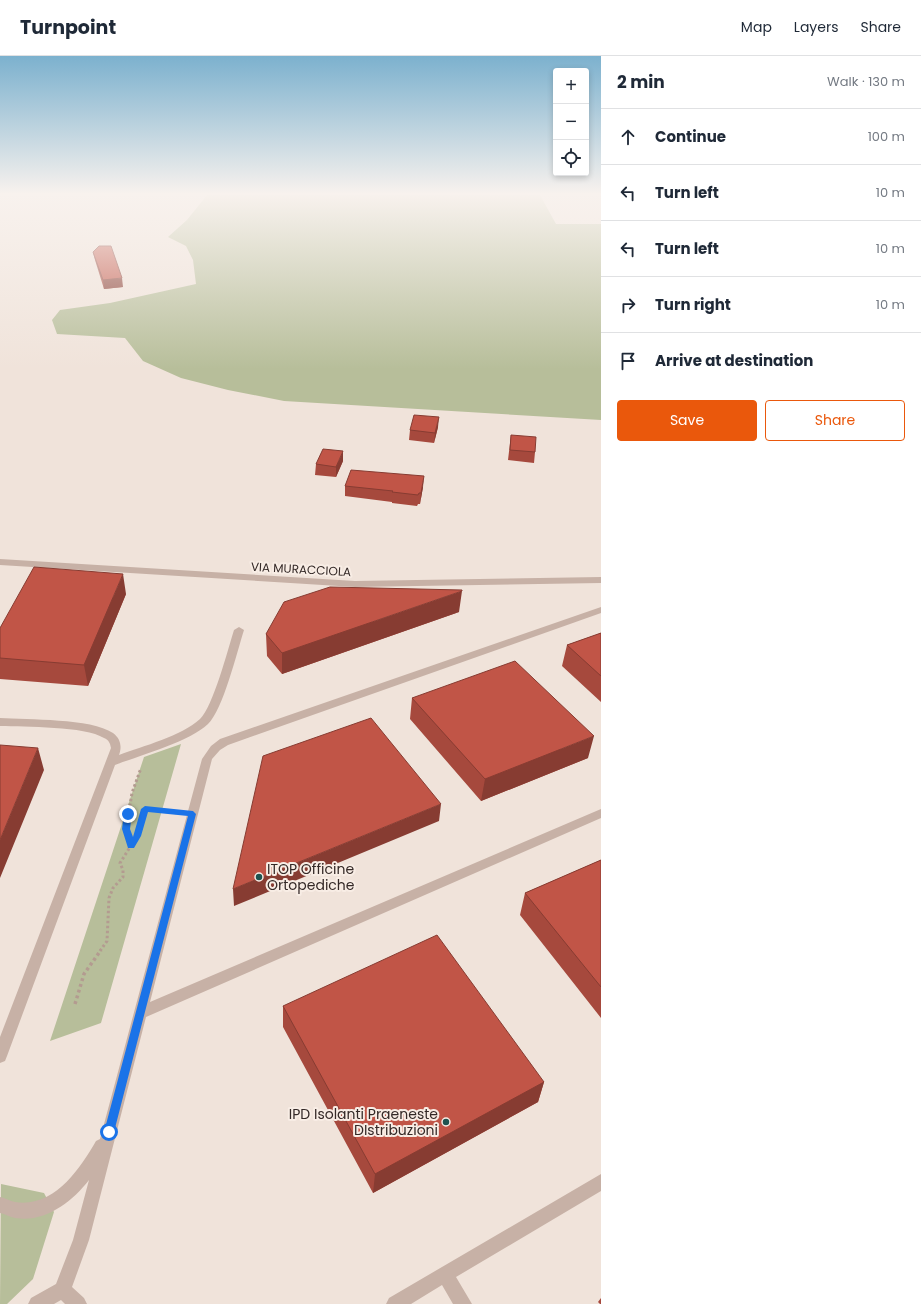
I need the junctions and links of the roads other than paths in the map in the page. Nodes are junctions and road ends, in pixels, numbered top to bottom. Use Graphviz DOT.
graph roads {
  1 [pos="0,562"];
  2 [pos="601,580"];
  3 [pos="601,610"];
  4 [pos="239,630"];
  5 [pos="0,722"];
  6 [pos="111,762"];
  7 [pos="601,813"];
  8 [pos="140,1013"];
  9 [pos="0,1056"];
  10 [pos="109,1132"];
  11 [pos="601,1182"];
  12 [pos="0,1205"];
  13 [pos="445,1274"];
  14 [pos="62,1290"];
  15 [pos="37,1304"];
  16 [pos="78,1304"];
  17 [pos="394,1304"];
  18 [pos="463,1304"];
  1 -- 2 [label="street, VIA MURACCIOLA"];
  3 -- 8 [label="street"];
  4 -- 6 [label="street"];
  5 -- 6 [label="street"];
  6 -- 9 [label="street"];
  7 -- 8 [label="street"];
  8 -- 10 [label="street"];
  10 -- 12 [label="street"];
  10 -- 14 [label="street"];
  11 -- 13 [label="street"];
  13 -- 17 [label="street"];
  13 -- 18 [label="street"];
  14 -- 15 [label="street"];
  14 -- 16 [label="street"];
}
